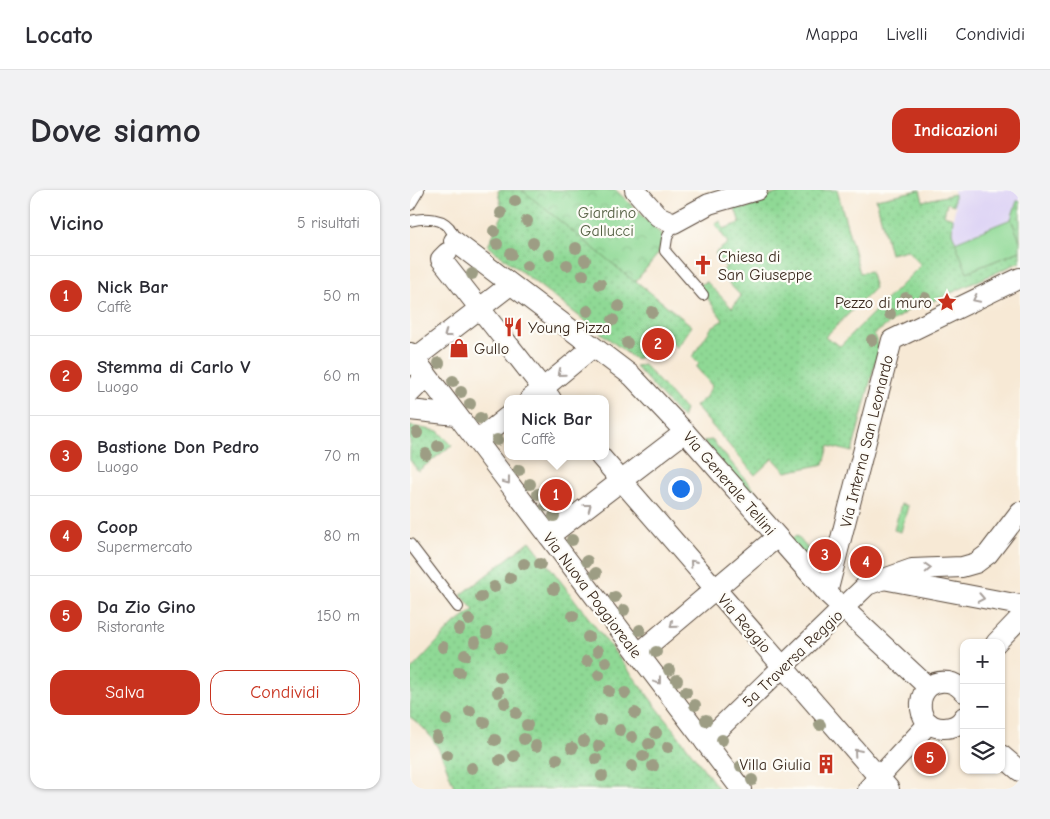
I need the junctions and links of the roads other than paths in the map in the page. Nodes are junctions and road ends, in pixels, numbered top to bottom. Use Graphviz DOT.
graph roads {
  1 [pos="419,190"];
  2 [pos="635,190"];
  3 [pos="757,190"];
  4 [pos="410,205"];
  5 [pos="410,221"];
  6 [pos="674,223"];
  7 [pos="450,247"];
  8 [pos="1020,278"];
  9 [pos="515,289"];
  10 [pos="703,295"];
  11 [pos="479,310"];
  12 [pos="593,347"];
  13 [pos="414,362"];
  14 [pos="410,393"];
  15 [pos="541,395"];
  16 [pos="410,410"];
  17 [pos="456,415"];
  18 [pos="504,419"];
  19 [pos="685,432"];
  20 [pos="477,441"];
  21 [pos="604,460"];
  22 [pos="622,481"];
  23 [pos="1020,512"];
  24 [pos="549,536"];
  25 [pos="778,537"];
  26 [pos="410,544"];
  27 [pos="419,556"];
  28 [pos="410,563"];
  29 [pos="881,579"];
  30 [pos="716,589"];
  31 [pos="827,593"];
  32 [pos="1020,605"];
  33 [pos="458,607"];
  34 [pos="844,608"];
  35 [pos="1020,618"];
  36 [pos="1000,639"];
  37 [pos="638,654"];
  38 [pos="783,667"];
  39 [pos="960,685"];
  40 [pos="928,687"];
  41 [pos="960,722"];
  42 [pos="929,723"];
  43 [pos="705,742"];
  44 [pos="1005,758"];
  45 [pos="1020,771"];
  46 [pos="878,785"];
  47 [pos="741,789"];
  1 -- 4 [label="lane"];
  2 -- 6 [label="street"];
  3 -- 6 [label="street"];
  5 -- 7 [label="lane"];
  6 -- 10 [label="lane"];
  7 -- 9 [label="street, Via Generale Tellini"];
  7 -- 11 [label="street"];
  8 -- 31 [label="street, Via Interna San Leonardo, one-way"];
  9 -- 11 [label="street"];
  9 -- 12 [label="street, Via Generale Tellini"];
  11 -- 13 [label="street, one-way"];
  11 -- 15 [label="street"];
  12 -- 15 [label="street, one-way"];
  12 -- 19 [label="street, Via Generale Tellini"];
  13 -- 14 [label="street"];
  13 -- 17 [label="street, Via Nuova Poggioreale"];
  16 -- 17 [label="street"];
  17 -- 20 [label="street, Via Nuova Poggioreale"];
  18 -- 20 [label="street"];
  19 -- 22 [label="street"];
  19 -- 25 [label="street, Via Generale Tellini"];
  20 -- 24 [label="street, Via Nuova Poggioreale, one-way"];
  21 -- 22 [label="street, Via Reggio"];
  24 -- 22 [label="street, one-way"];
  30 -- 22 [label="street, Via Reggio, one-way"];
  29 -- 23 [label="street, 5a Traversa Reggio, one-way"];
  24 -- 37 [label="street, Via Nuova Poggioreale"];
  25 -- 30 [label="street"];
  25 -- 31 [label="street, Via Generale Tellini"];
  26 -- 27 [label="lane"];
  27 -- 28 [label="lane"];
  27 -- 33 [label="lane"];
  29 -- 32 [label="street, one-way"];
  29 -- 34 [label="street, 5a Traversa Reggio"];
  30 -- 37 [label="street, one-way"];
  30 -- 38 [label="street, Via Reggio"];
  31 -- 34 [label="street, Via Generale Tellini"];
  34 -- 38 [label="street, 5a Traversa Reggio"];
  34 -- 40 [label="street, Via Generale Tellini"];
  35 -- 36 [label="street"];
  37 -- 43 [label="street, Via Nuova Poggioreale, one-way"];
  38 -- 43 [label="street, 5a Traversa Reggio"];
  46 -- 38 [label="street, Via Reggio, one-way"];
  39 -- 40 [label="street"];
  40 -- 42 [label="street"];
  41 -- 42 [label="street"];
  42 -- 46 [label="street"];
  43 -- 47 [label="street, Via Nuova Poggioreale"];
  44 -- 45 [label="street"];
}
